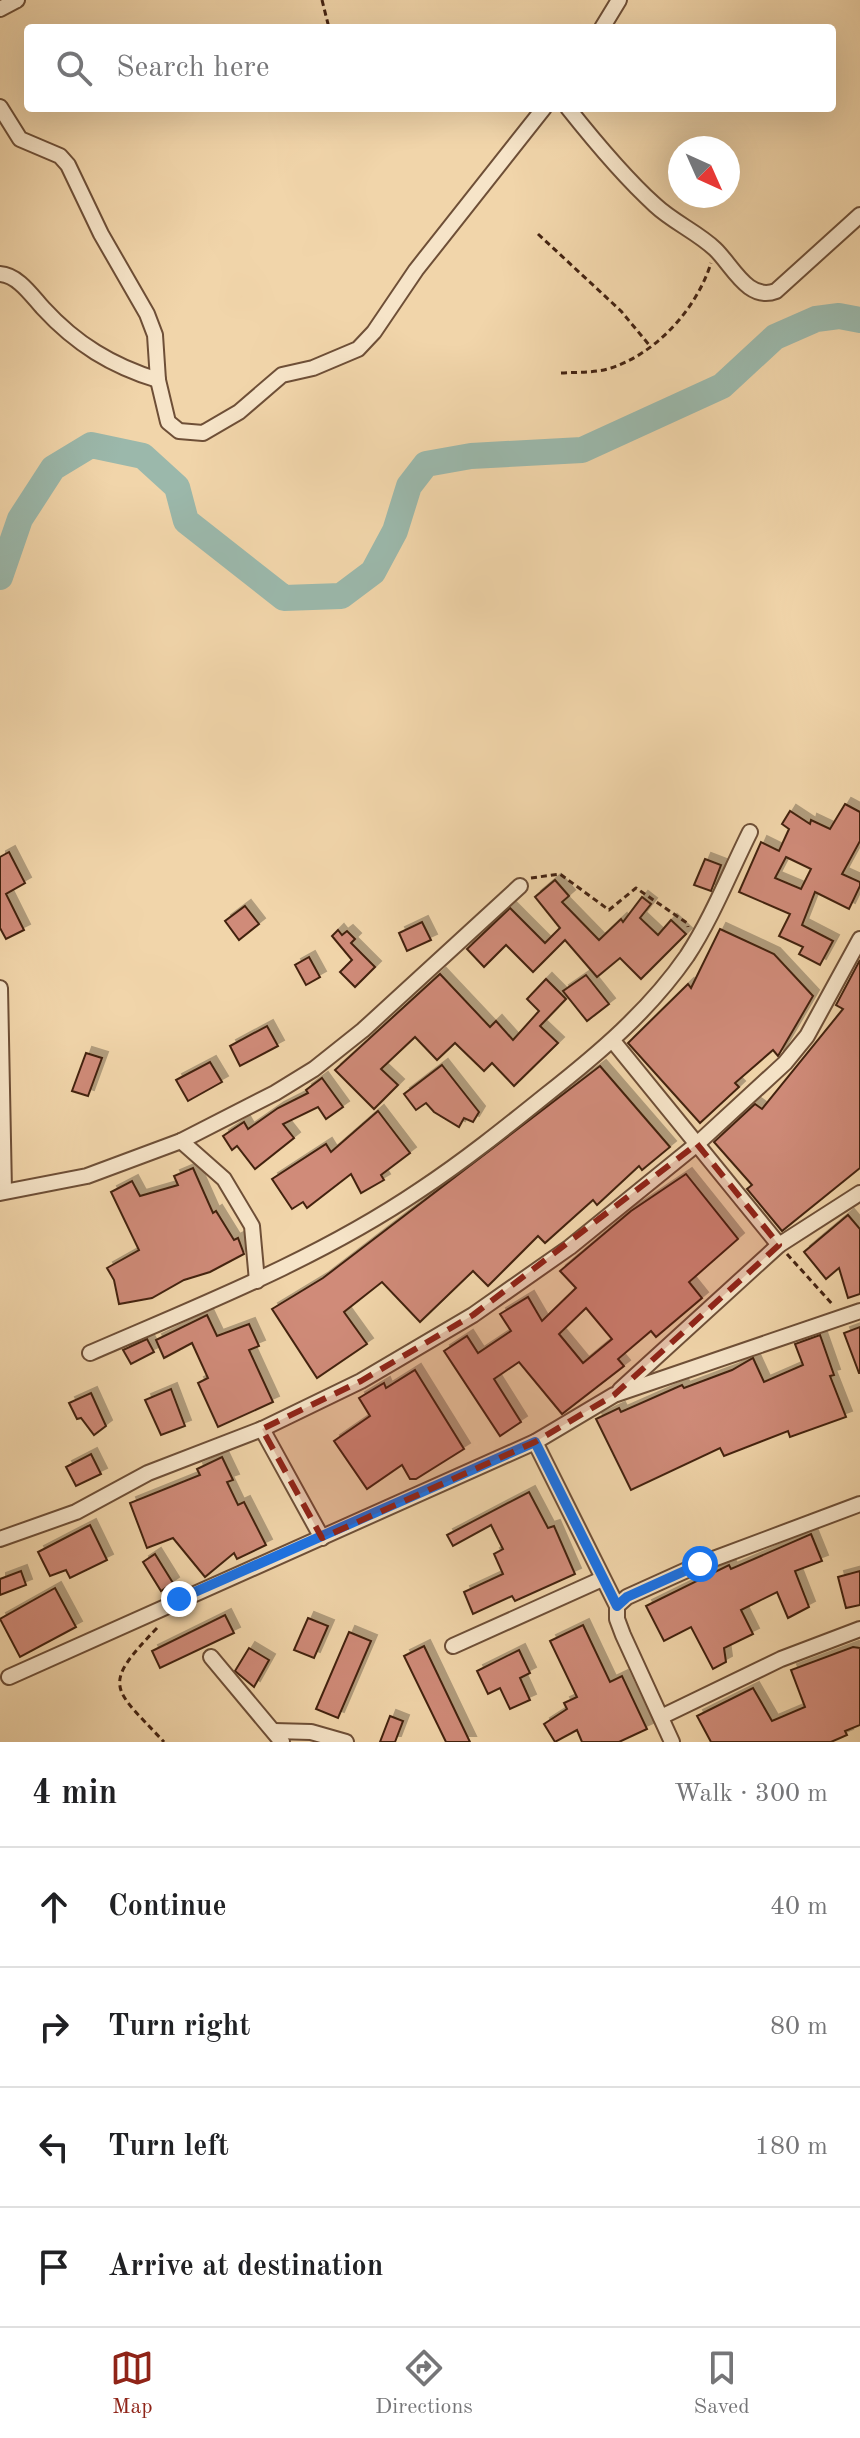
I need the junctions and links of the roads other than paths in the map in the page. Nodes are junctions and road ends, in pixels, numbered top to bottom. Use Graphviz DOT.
graph roads {
  1 [pos="17,0"];
  2 [pos="619,0"];
  3 [pos="0,9"];
  4 [pos="604,24"];
  5 [pos="541,112"];
  6 [pos="571,112"];
  7 [pos="2,114"];
  8 [pos="860,215"];
  9 [pos="0,274"];
  10 [pos="158,380"];
  11 [pos="750,832"];
  12 [pos="520,886"];
  13 [pos="860,939"];
  14 [pos="0,988"];
  15 [pos="613,1041"];
  16 [pos="181,1141"];
  17 [pos="697,1144"];
  18 [pos="2,1192"];
  19 [pos="860,1193"];
  20 [pos="779,1245"];
  21 [pos="257,1281"];
  22 [pos="860,1311"];
  23 [pos="90,1353"];
  24 [pos="614,1395"];
  25 [pos="262,1429"];
  26 [pos="535,1442"];
  27 [pos="860,1504"];
  28 [pos="322,1538"];
  29 [pos="0,1539"];
  30 [pos="602,1579"];
  31 [pos="617,1606"];
  32 [pos="860,1629"];
  33 [pos="453,1646"];
  34 [pos="211,1657"];
  35 [pos="9,1677"];
  36 [pos="661,1717"];
  37 [pos="278,1736"];
  38 [pos="346,1742"];
  39 [pos="672,1742"];
  1 -- 3 [label="street"];
  2 -- 4 [label="street"];
  5 -- 10 [label="street"];
  6 -- 8 [label="street"];
  7 -- 10 [label="street"];
  9 -- 10 [label="street"];
  11 -- 15 [label="street"];
  12 -- 16 [label="street"];
  13 -- 17 [label="street"];
  14 -- 18 [label="street"];
  15 -- 17 [label="street"];
  15 -- 21 [label="street"];
  16 -- 18 [label="street"];
  16 -- 21 [label="street"];
  17 -- 20 [label="street"];
  17 -- 25 [label="street"];
  19 -- 20 [label="street"];
  20 -- 24 [label="street"];
  21 -- 23 [label="street"];
  22 -- 24 [label="street"];
  24 -- 26 [label="street"];
  25 -- 28 [label="street"];
  25 -- 29 [label="street"];
  26 -- 28 [label="street"];
  26 -- 30 [label="street"];
  27 -- 31 [label="street"];
  28 -- 35 [label="street"];
  30 -- 31 [label="street"];
  30 -- 33 [label="street"];
  31 -- 36 [label="street"];
  32 -- 36 [label="street"];
  34 -- 37 [label="street"];
  36 -- 39 [label="street"];
  37 -- 38 [label="street"];
}
